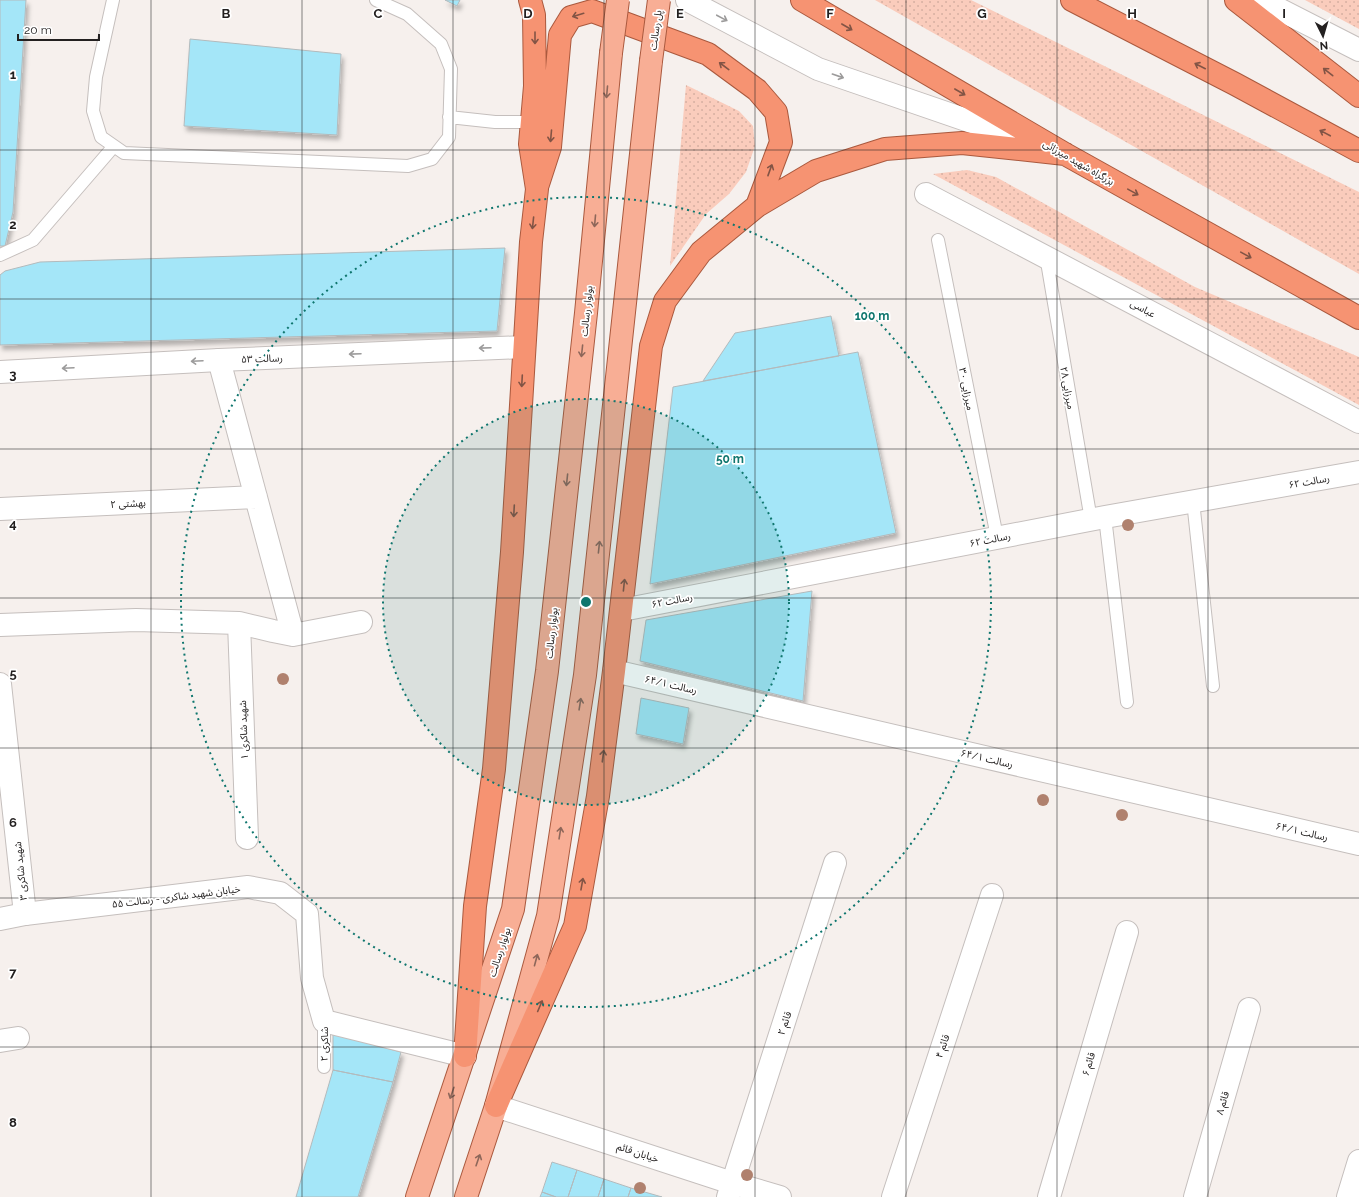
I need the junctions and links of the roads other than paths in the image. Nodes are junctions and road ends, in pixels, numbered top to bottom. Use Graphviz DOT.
graph roads {
  1 [pos="113,0"];
  2 [pos="376,0"];
  3 [pos="530,0"];
  4 [pos="618,0"];
  5 [pos="659,0"];
  6 [pos="687,0"];
  7 [pos="802,0"];
  8 [pos="1072,0"];
  9 [pos="1236,0"];
  10 [pos="1261,0"];
  11 [pos="1359,50"];
  12 [pos="1359,96"];
  13 [pos="449,117"];
  14 [pos="532,122"];
  15 [pos="114,146"];
  16 [pos="1359,151"];
  17 [pos="1065,154"];
  18 [pos="537,189"];
  19 [pos="926,194"];
  20 [pos="756,206"];
  21 [pos="938,240"];
  22 [pos="0,255"];
  23 [pos="1046,256"];
  24 [pos="1359,318"];
  25 [pos="524,347"];
  26 [pos="219,360"];
  27 [pos="0,372"];
  28 [pos="1359,422"];
  29 [pos="1359,472"];
  30 [pos="256,497"];
  31 [pos="1193,501"];
  32 [pos="0,509"];
  33 [pos="1098,518"];
  34 [pos="997,537"];
  35 [pos="622,610"];
  36 [pos="361,622"];
  37 [pos="239,623"];
  38 [pos="0,625"];
  39 [pos="293,635"];
  40 [pos="614,671"];
  41 [pos="0,684"];
  42 [pos="1213,686"];
  43 [pos="1127,702"];
  44 [pos="246,838"];
  45 [pos="1359,844"];
  46 [pos="835,863"];
  47 [pos="992,895"];
  48 [pos="25,914"];
  49 [pos="0,919"];
  50 [pos="1127,932"];
  51 [pos="1249,1009"];
  52 [pos="324,1021"];
  53 [pos="465,1056"];
  54 [pos="324,1067"];
  55 [pos="496,1106"];
  56 [pos="1359,1161"];
  57 [pos="730,1190"];
  58 [pos="417,1197"];
  59 [pos="466,1197"];
  60 [pos="780,1197"];
  61 [pos="893,1197"];
  62 [pos="1049,1197"];
  63 [pos="1195,1197"];
  64 [pos="1348,1197"];
  1 -- 15 [label="lane"];
  2 -- 13 [label="lane"];
  3 -- 14 [label="highway, one-way"];
  4 -- 53 [label="main road, بولوار رسالت, one-way, bridge"];
  55 -- 5 [label="main road, پل رسالت, one-way, bridge"];
  6 -- 17 [label="street, one-way"];
  7 -- 17 [label="highway, بزرگراه شهید میرزائی, one-way"];
  16 -- 8 [label="highway, one-way"];
  12 -- 9 [label="highway, one-way"];
  10 -- 11 [label="street"];
  13 -- 14 [label="lane"];
  13 -- 15 [label="lane"];
  14 -- 18 [label="highway"];
  15 -- 22 [label="lane"];
  17 -- 20 [label="highway"];
  17 -- 24 [label="highway, بزرگراه شهید میرزائی, one-way"];
  20 -- 18 [label="highway, one-way"];
  18 -- 25 [label="highway, one-way"];
  19 -- 23 [label="street, عباسی"];
  35 -- 20 [label="highway, one-way"];
  21 -- 34 [label="lane, میرزایی ۳۰"];
  23 -- 28 [label="street, عباسی"];
  23 -- 33 [label="lane, میرزایی ۲۸"];
  25 -- 26 [label="street, رسالت ۵۳, one-way"];
  25 -- 53 [label="highway, one-way"];
  26 -- 27 [label="street, رسالت ۵۳, one-way"];
  26 -- 30 [label="street"];
  29 -- 31 [label="street, رسالت ۶۲"];
  30 -- 32 [label="street, بهشتی ۲"];
  30 -- 39 [label="street"];
  31 -- 33 [label="street, رسالت ۶۲"];
  31 -- 42 [label="lane"];
  33 -- 34 [label="street, رسالت ۶۲"];
  33 -- 43 [label="lane, میرزایی ۲۸"];
  34 -- 35 [label="street, رسالت ۶۲"];
  35 -- 40 [label="highway"];
  36 -- 39 [label="street"];
  37 -- 38 [label="street"];
  37 -- 39 [label="street"];
  37 -- 44 [label="street, شهید شاکری ۱"];
  40 -- 45 [label="street, رسالت ۶۴/۱"];
  55 -- 40 [label="highway, one-way"];
  41 -- 48 [label="street, شهید شاکری ۳"];
  46 -- 57 [label="street, قائم ۲"];
  47 -- 61 [label="street, قائم ۴"];
  48 -- 49 [label="street, خیابان شهید شاکری - رسالت ۵۵"];
  48 -- 52 [label="street, خیابان شهید شاکری - رسالت ۵۵"];
  50 -- 62 [label="street, قائم ۶"];
  51 -- 63 [label="street, قائم ۸"];
  52 -- 53 [label="street"];
  52 -- 54 [label="lane, شاکری ۲"];
  53 -- 58 [label="main road, بولوار رسالت, one-way"];
  55 -- 57 [label="street, خیابان قائم"];
  59 -- 55 [label="main road, one-way"];
  56 -- 64 [label="street"];
  57 -- 60 [label="street, خیابان قائم"];
}
